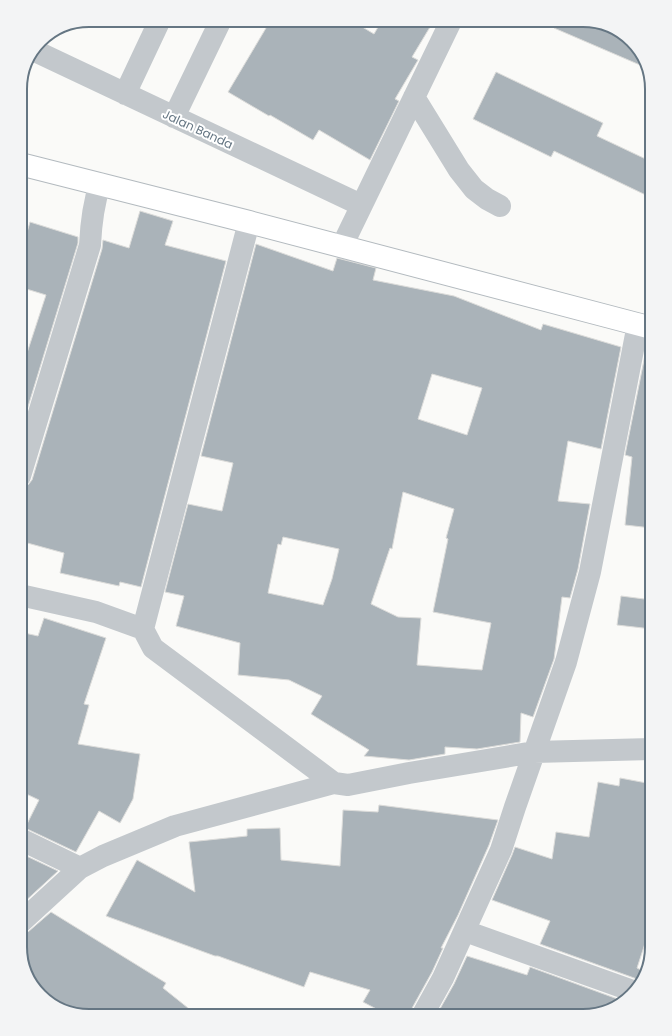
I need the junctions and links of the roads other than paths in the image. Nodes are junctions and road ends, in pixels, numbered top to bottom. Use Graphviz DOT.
graph roads {
  1 [pos="157,27"];
  2 [pos="218,27"];
  3 [pos="449,27"];
  4 [pos="39,53"];
  5 [pos="125,94"];
  6 [pos="414,97"];
  7 [pos="174,118"];
  8 [pos="27,166"];
  9 [pos="100,184"];
  10 [pos="361,206"];
  11 [pos="500,206"];
  12 [pos="249,222"];
  13 [pos="342,246"];
  14 [pos="645,326"];
  15 [pos="27,453"];
  16 [pos="27,597"];
  17 [pos="143,629"];
  18 [pos="645,750"];
  19 [pos="532,758"];
  20 [pos="334,784"];
  21 [pos="27,842"];
  22 [pos="80,868"];
  23 [pos="27,917"];
  24 [pos="465,931"];
  25 [pos="628,989"];
  26 [pos="426,1009"];
  1 -- 5 [label="street"];
  2 -- 7 [label="street"];
  3 -- 6 [label="street"];
  4 -- 5 [label="street, Jalan Banda"];
  5 -- 7 [label="street, Jalan Banda"];
  6 -- 10 [label="street"];
  6 -- 11 [label="street"];
  7 -- 10 [label="street, Jalan Banda"];
  8 -- 9 [label="main road"];
  9 -- 12 [label="main road"];
  9 -- 15 [label="street"];
  10 -- 13 [label="street"];
  12 -- 13 [label="main road"];
  12 -- 17 [label="street"];
  13 -- 14 [label="main road"];
  14 -- 19 [label="street"];
  16 -- 17 [label="street"];
  17 -- 20 [label="street"];
  18 -- 19 [label="street"];
  19 -- 20 [label="street"];
  19 -- 24 [label="street"];
  20 -- 22 [label="street"];
  21 -- 22 [label="street"];
  22 -- 23 [label="street"];
  24 -- 25 [label="street"];
  24 -- 26 [label="street"];
}
